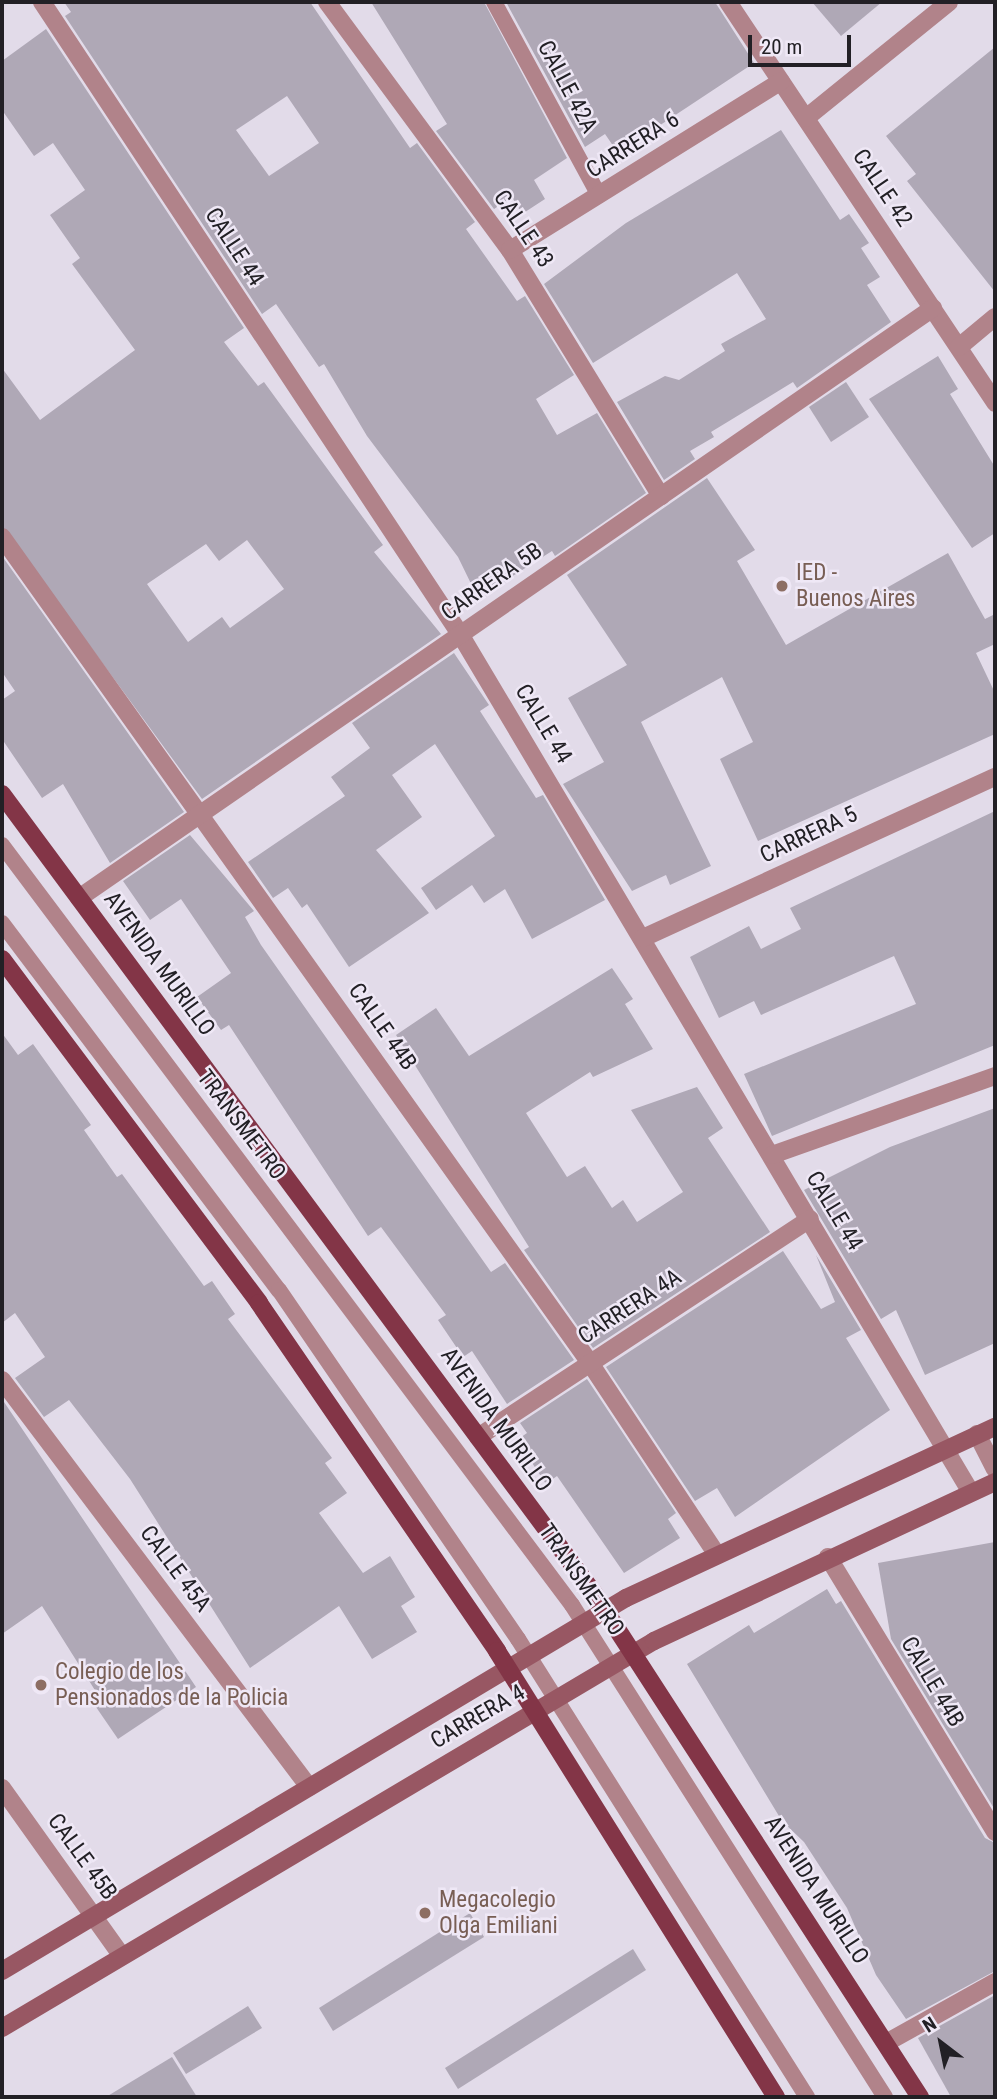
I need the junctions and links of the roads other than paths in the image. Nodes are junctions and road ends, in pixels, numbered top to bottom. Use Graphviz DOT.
graph roads {
  1 [pos="42,2"];
  2 [pos="327,2"];
  3 [pos="494,2"];
  4 [pos="728,2"];
  5 [pos="949,2"];
  6 [pos="781,81"];
  7 [pos="806,118"];
  8 [pos="599,195"];
  9 [pos="510,250"];
  10 [pos="933,307"];
  11 [pos="995,317"];
  12 [pos="959,347"];
  13 [pos="995,402"];
  14 [pos="661,496"];
  15 [pos="2,537"];
  16 [pos="460,634"];
  17 [pos="995,777"];
  18 [pos="2,794"];
  19 [pos="201,814"];
  20 [pos="2,845"];
  21 [pos="79,898"];
  22 [pos="2,923"];
  23 [pos="643,938"];
  24 [pos="4,965"];
  25 [pos="995,1076"];
  26 [pos="772,1155"];
  27 [pos="810,1219"];
  28 [pos="590,1363"];
  29 [pos="2,1380"];
  30 [pos="995,1427"];
  31 [pos="977,1434"];
  32 [pos="478,1437"];
  33 [pos="946,1447"];
  34 [pos="995,1469"];
  35 [pos="995,1482"];
  36 [pos="970,1491"];
  37 [pos="715,1552"];
  38 [pos="828,1557"];
  39 [pos="605,1610"];
  40 [pos="584,1623"];
  41 [pos="635,1653"];
  42 [pos="529,1656"];
  43 [pos="613,1667"];
  44 [pos="507,1668"];
  45 [pos="556,1700"];
  46 [pos="533,1714"];
  47 [pos="309,1787"];
  48 [pos="2,1788"];
  49 [pos="995,1832"];
  50 [pos="94,1916"];
  51 [pos="122,1956"];
  52 [pos="2,1972"];
  53 [pos="995,1982"];
  54 [pos="2,2028"];
  55 [pos="886,2043"];
  56 [pos="776,2097"];
  57 [pos="807,2097"];
  58 [pos="885,2097"];
  59 [pos="919,2097"];
  1 -- 16 [label="street, CALLE 44"];
  2 -- 9 [label="street, CALLE 43"];
  3 -- 8 [label="lane, CALLE 42A"];
  4 -- 6 [label="street, CALLE 42"];
  5 -- 7 [label="street"];
  6 -- 7 [label="street, CALLE 42"];
  6 -- 8 [label="street, CARRERA 6"];
  7 -- 10 [label="street, CALLE 42"];
  8 -- 9 [label="street, CARRERA 6"];
  9 -- 14 [label="street, CALLE 43"];
  10 -- 12 [label="street, CALLE 42"];
  10 -- 14 [label="street, CARRERA 5B"];
  11 -- 12 [label="street"];
  12 -- 13 [label="street, CALLE 42"];
  14 -- 16 [label="street, CARRERA 5B"];
  15 -- 19 [label="street, CALLE 44B"];
  16 -- 19 [label="street, CARRERA 5B"];
  16 -- 23 [label="street, CALLE 44"];
  17 -- 23 [label="street, CARRERA 5"];
  18 -- 21 [label="main road, AVENIDA MURILLO"];
  19 -- 21 [label="street, CARRERA 5B"];
  19 -- 28 [label="street, CALLE 44B"];
  20 -- 40 [label="lane, TRANSMETRO"];
  21 -- 32 [label="main road, AVENIDA MURILLO"];
  22 -- 42 [label="lane"];
  23 -- 26 [label="street, CALLE 44"];
  24 -- 44 [label="main road"];
  25 -- 26 [label="street"];
  26 -- 27 [label="street, CALLE 44"];
  27 -- 28 [label="street, CARRERA 4A"];
  27 -- 33 [label="street, CALLE 44"];
  28 -- 32 [label="street, CARRERA 4A"];
  28 -- 37 [label="street, CALLE 44B"];
  29 -- 47 [label="street, CALLE 45A"];
  30 -- 31 [label="street, CARRERA 4"];
  31 -- 33 [label="street, CARRERA 4"];
  31 -- 34 [label="street"];
  32 -- 39 [label="main road, AVENIDA MURILLO"];
  33 -- 36 [label="street, CALLE 44"];
  33 -- 37 [label="street, CARRERA 4"];
  35 -- 36 [label="street, CARRERA 4"];
  36 -- 38 [label="street, CARRERA 4"];
  37 -- 39 [label="street, CARRERA 4"];
  38 -- 41 [label="street, CARRERA 4"];
  38 -- 49 [label="street, CALLE 44B"];
  39 -- 40 [label="street, CARRERA 4"];
  39 -- 41 [label="main road, AVENIDA MURILLO"];
  40 -- 42 [label="street, CARRERA 4"];
  40 -- 43 [label="lane, TRANSMETRO"];
  41 -- 43 [label="street, CARRERA 4"];
  41 -- 55 [label="main road, AVENIDA MURILLO"];
  42 -- 44 [label="street, CARRERA 4"];
  42 -- 45 [label="lane"];
  43 -- 45 [label="street, CARRERA 4"];
  43 -- 58 [label="lane, TRANSMETRO"];
  44 -- 46 [label="main road"];
  44 -- 47 [label="street, CARRERA 4"];
  45 -- 46 [label="street, CARRERA 4"];
  45 -- 57 [label="lane"];
  46 -- 51 [label="street, CARRERA 4"];
  46 -- 56 [label="main road"];
  47 -- 50 [label="street, CARRERA 4"];
  48 -- 50 [label="street, CALLE 45B"];
  50 -- 51 [label="street, CALLE 45B"];
  50 -- 52 [label="street, CARRERA 4"];
  51 -- 54 [label="street, CARRERA 4"];
  53 -- 55 [label="street"];
  55 -- 59 [label="main road, AVENIDA MURILLO"];
}
